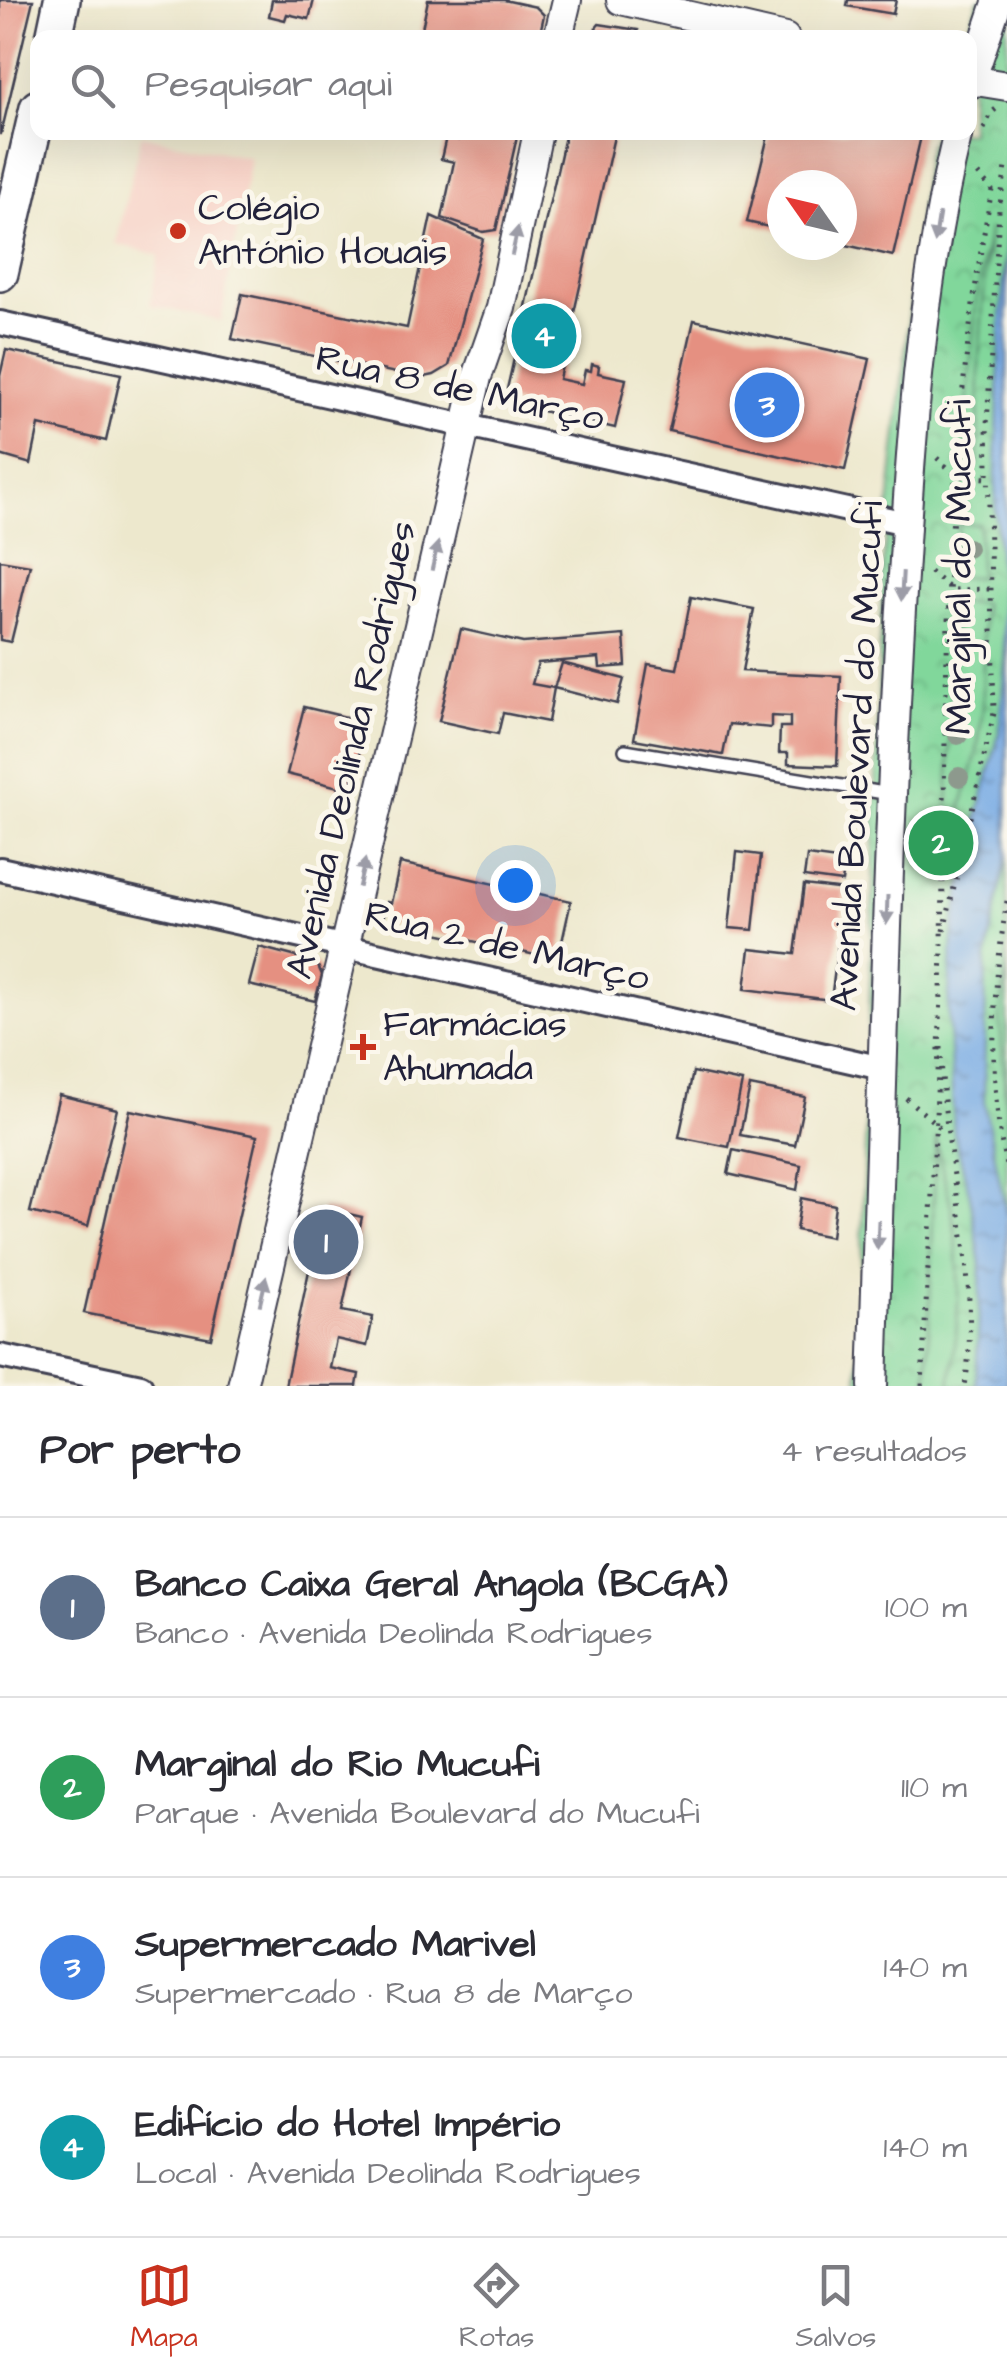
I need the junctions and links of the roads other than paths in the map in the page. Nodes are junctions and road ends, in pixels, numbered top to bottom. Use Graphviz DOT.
graph roads {
  1 [pos="62,0"];
  2 [pos="567,0"];
  3 [pos="621,0"];
  4 [pos="998,0"];
  5 [pos="56,30"];
  6 [pos="560,30"];
  7 [pos="750,30"];
  8 [pos="977,61"];
  9 [pos="977,84"];
  10 [pos="1006,95"];
  11 [pos="31,140"];
  12 [pos="536,140"];
  13 [pos="968,140"];
  14 [pos="0,273"];
  15 [pos="0,323"];
  16 [pos="466,426"];
  17 [pos="906,523"];
  18 [pos="625,750"];
  19 [pos="890,794"];
  20 [pos="0,869"];
  21 [pos="345,947"];
  22 [pos="882,1068"];
  23 [pos="0,1356"];
  24 [pos="140,1386"];
  25 [pos="242,1386"];
  26 [pos="873,1386"];
  1 -- 5 [label="main road"];
  2 -- 6 [label="street"];
  3 -- 7 [label="street"];
  4 -- 8 [label="street"];
  9 -- 10 [label="street"];
  11 -- 14 [label="main road"];
  16 -- 12 [label="street, Avenida Deolinda Rodrigues, one-way"];
  13 -- 17 [label="street, Avenida Boulevard do Mucufi, one-way"];
  15 -- 16 [label="street, Rua 8 de Março"];
  16 -- 17 [label="street, Rua 8 de Março"];
  21 -- 16 [label="street, Avenida Deolinda Rodrigues, one-way"];
  17 -- 19 [label="street, Avenida Boulevard do Mucufi, one-way"];
  18 -- 19 [label="lane"];
  19 -- 22 [label="street, Avenida Boulevard do Mucufi, one-way"];
  20 -- 21 [label="street, Rua 2 de Março"];
  21 -- 22 [label="street, Rua 2 de Março"];
  25 -- 21 [label="street, Avenida Deolinda Rodrigues, one-way"];
  22 -- 26 [label="street, Avenida Boulevard do Mucufi, one-way"];
  23 -- 24 [label="street"];
}
